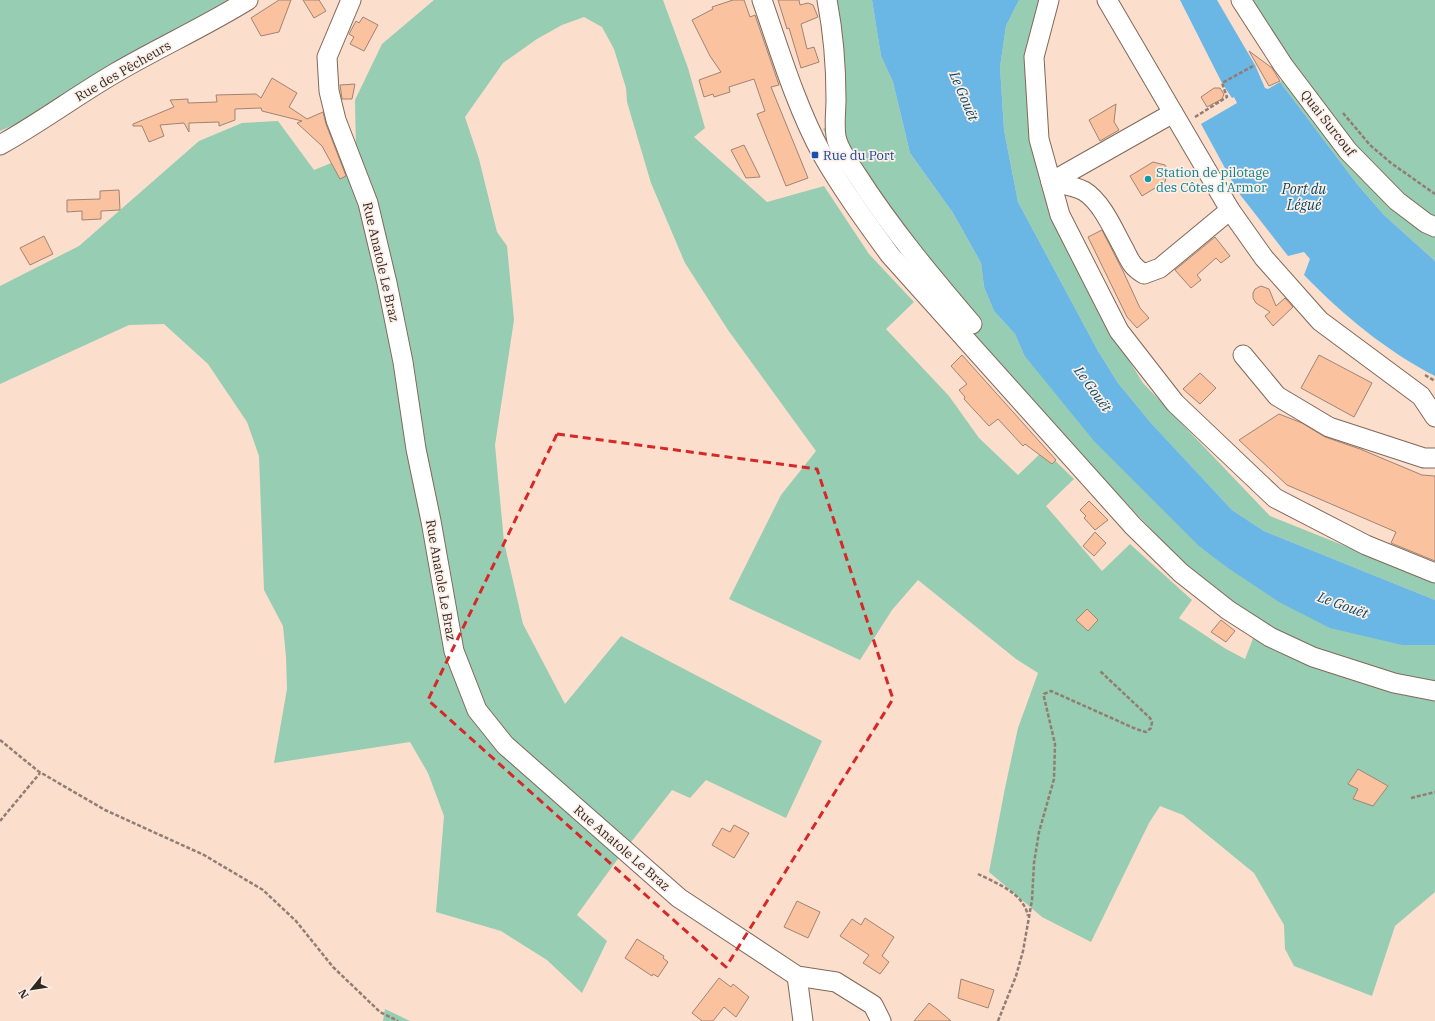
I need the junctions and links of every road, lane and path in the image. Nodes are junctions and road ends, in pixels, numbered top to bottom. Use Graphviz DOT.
graph roads {
  1 [pos="248,0"];
  2 [pos="351,0"];
  3 [pos="762,0"];
  4 [pos="827,0"];
  5 [pos="1049,0"];
  6 [pos="1107,0"];
  7 [pos="1241,0"];
  8 [pos="1254,64"];
  9 [pos="1341,111"];
  10 [pos="1176,119"];
  11 [pos="0,145"];
  12 [pos="1051,182"];
  13 [pos="1435,194"];
  14 [pos="1230,210"];
  15 [pos="1435,227"];
  16 [pos="972,324"];
  17 [pos="1243,355"];
  18 [pos="1419,372"];
  19 [pos="1435,381"];
  20 [pos="1435,417"];
  21 [pos="1435,458"];
  22 [pos="1435,573"];
  23 [pos="1100,671"];
  24 [pos="1435,691"];
  25 [pos="0,740"];
  26 [pos="38,771"];
  27 [pos="1435,792"];
  28 [pos="1411,798"];
  29 [pos="0,821"];
  30 [pos="978,874"];
  31 [pos="1029,916"];
  32 [pos="797,976"];
  33 [pos="398,1021"];
  34 [pos="803,1021"];
  35 [pos="881,1021"];
  36 [pos="998,1021"];
  1 -- 11 [label="street, Rue des Pêcheurs"];
  2 -- 32 [label="street, Rue Anatole Le Braz"];
  3 -- 24 [label="street"];
  4 -- 16 [label="street"];
  5 -- 12 [label="street"];
  6 -- 10 [label="street"];
  7 -- 15 [label="street, Quai Surcouf"];
  8 -- 10 [label="path"];
  9 -- 13 [label="path"];
  10 -- 12 [label="street"];
  10 -- 14 [label="street"];
  12 -- 14 [label="street"];
  12 -- 22 [label="street"];
  14 -- 20 [label="street"];
  17 -- 21 [label="street"];
  18 -- 19 [label="path"];
  23 -- 31 [label="path"];
  25 -- 26 [label="path"];
  26 -- 29 [label="path"];
  26 -- 33 [label="path"];
  27 -- 28 [label="path"];
  30 -- 31 [label="path"];
  31 -- 36 [label="path"];
  32 -- 34 [label="street"];
  32 -- 35 [label="street"];
}
